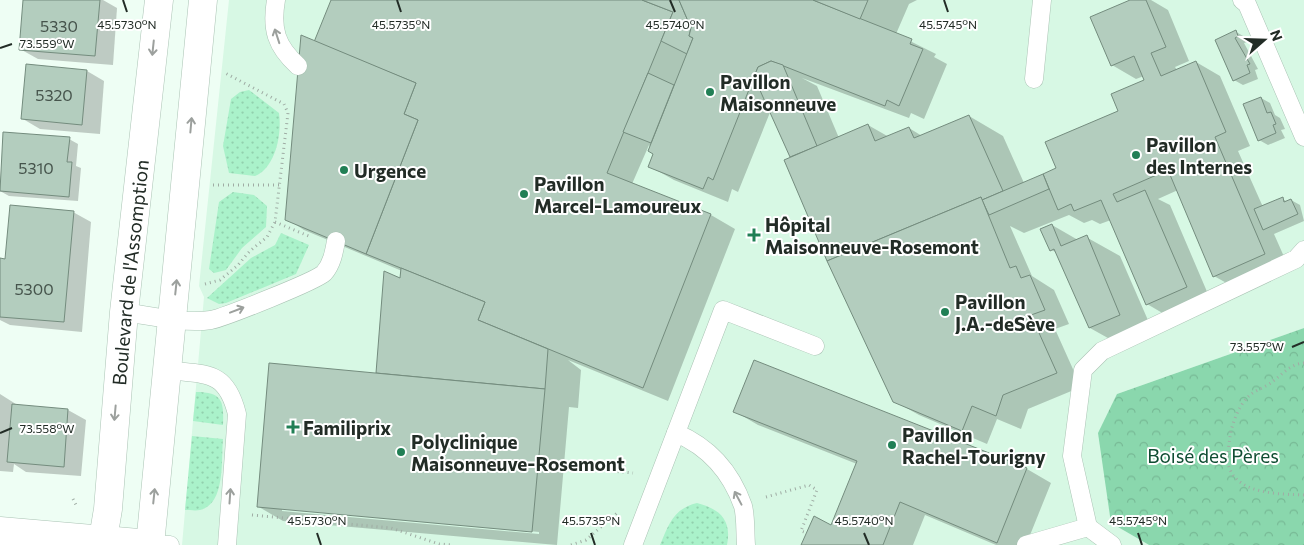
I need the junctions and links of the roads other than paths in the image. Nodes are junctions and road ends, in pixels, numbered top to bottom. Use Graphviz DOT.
graph roads {
  1 [pos="159,0"];
  2 [pos="203,0"];
  3 [pos="276,0"];
  4 [pos="1042,0"];
  5 [pos="1242,0"];
  6 [pos="298,66"];
  7 [pos="1034,79"];
  8 [pos="1304,137"];
  9 [pos="336,244"];
  10 [pos="1304,250"];
  11 [pos="124,312"];
  12 [pos="172,319"];
  13 [pos="815,346"];
  14 [pos="168,370"];
  15 [pos="676,433"];
  16 [pos="1088,527"];
  17 [pos="0,531"];
  18 [pos="102,542"];
  19 [pos="156,545"];
  20 [pos="227,545"];
  21 [pos="633,545"];
  22 [pos="746,545"];
  23 [pos="1026,545"];
  24 [pos="1112,545"];
  1 -- 11 [label="street, Boulevard de l'Assomption, one-way"];
  12 -- 2 [label="street, one-way"];
  6 -- 3 [label="lane, one-way"];
  4 -- 7 [label="lane"];
  5 -- 8 [label="lane"];
  12 -- 9 [label="lane, one-way"];
  10 -- 16 [label="lane"];
  11 -- 12 [label="lane"];
  11 -- 18 [label="street, Boulevard de l'Assomption, one-way"];
  12 -- 14 [label="street"];
  13 -- 15 [label="lane"];
  19 -- 14 [label="street, one-way"];
  20 -- 14 [label="lane, one-way"];
  15 -- 21 [label="lane"];
  22 -- 15 [label="lane, one-way"];
  16 -- 23 [label="lane"];
  16 -- 24 [label="lane"];
  17 -- 18 [label="street"];
  18 -- 19 [label="street"];
}
